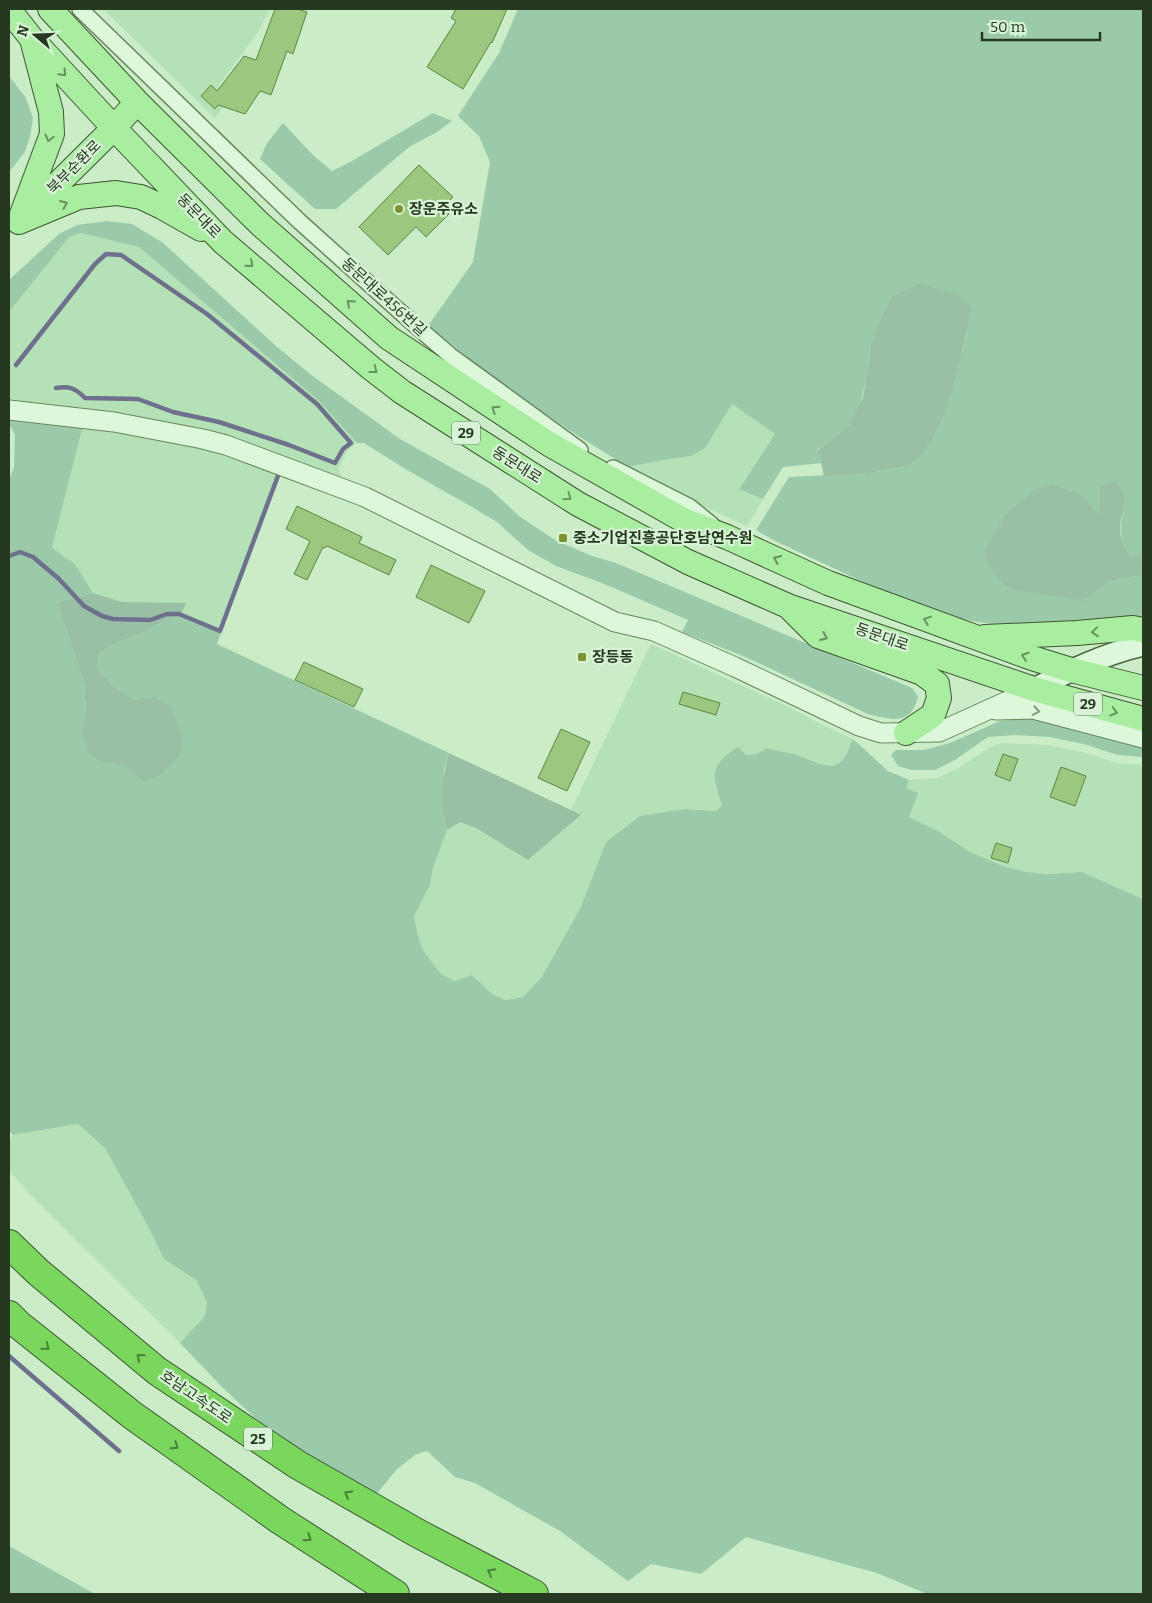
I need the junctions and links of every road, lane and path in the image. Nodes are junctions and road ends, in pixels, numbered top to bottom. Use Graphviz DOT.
graph roads {
  1 [pos="50,9"];
  2 [pos="80,9"];
  3 [pos="9,10"];
  4 [pos="32,39"];
  5 [pos="137,102"];
  6 [pos="114,128"];
  7 [pos="14,226"];
  8 [pos="223,242"];
  9 [pos="9,410"];
  10 [pos="727,537"];
  11 [pos="788,606"];
  12 [pos="1143,630"];
  13 [pos="973,637"];
  14 [pos="1143,645"];
  15 [pos="1071,670"];
  16 [pos="1143,688"];
  17 [pos="1034,689"];
  18 [pos="988,710"];
  19 [pos="1143,719"];
  20 [pos="906,732"];
  21 [pos="1143,738"];
  22 [pos="9,1244"];
  23 [pos="9,1315"];
  24 [pos="395,1594"];
  25 [pos="534,1594"];
  1 -- 5 [label="main road, 동문대로 / 29"];
  2 -- 10 [label="street, 동문대로456번길"];
  3 -- 4 [label="main road, 동문대로 / 29"];
  4 -- 6 [label="main road, 동문대로 / 29, one-way"];
  4 -- 7 [label="main road, one-way"];
  5 -- 6 [label="main road, 북부순환로"];
  10 -- 5 [label="main road, 동문대로 / 29, one-way"];
  6 -- 7 [label="main road, 북부순환로"];
  6 -- 8 [label="main road, 동문대로 / 29"];
  7 -- 8 [label="main road, one-way"];
  8 -- 11 [label="main road, 동문대로 / 29, one-way"];
  9 -- 20 [label="street"];
  13 -- 10 [label="main road, 동문대로 / 29, one-way"];
  11 -- 17 [label="main road, 동문대로 / 29"];
  11 -- 20 [label="main road, one-way"];
  12 -- 13 [label="main road, one-way"];
  15 -- 13 [label="main road, 동문대로 / 29, one-way"];
  14 -- 15 [label="main road"];
  15 -- 16 [label="main road, 동문대로 / 29"];
  15 -- 17 [label="main road"];
  17 -- 18 [label="street"];
  17 -- 19 [label="main road, 동문대로 / 29, one-way"];
  18 -- 20 [label="street"];
  18 -- 21 [label="street, one-way"];
  25 -- 22 [label="highway, 호남고속도로 / 25, one-way"];
  23 -- 24 [label="highway, one-way"];
}
